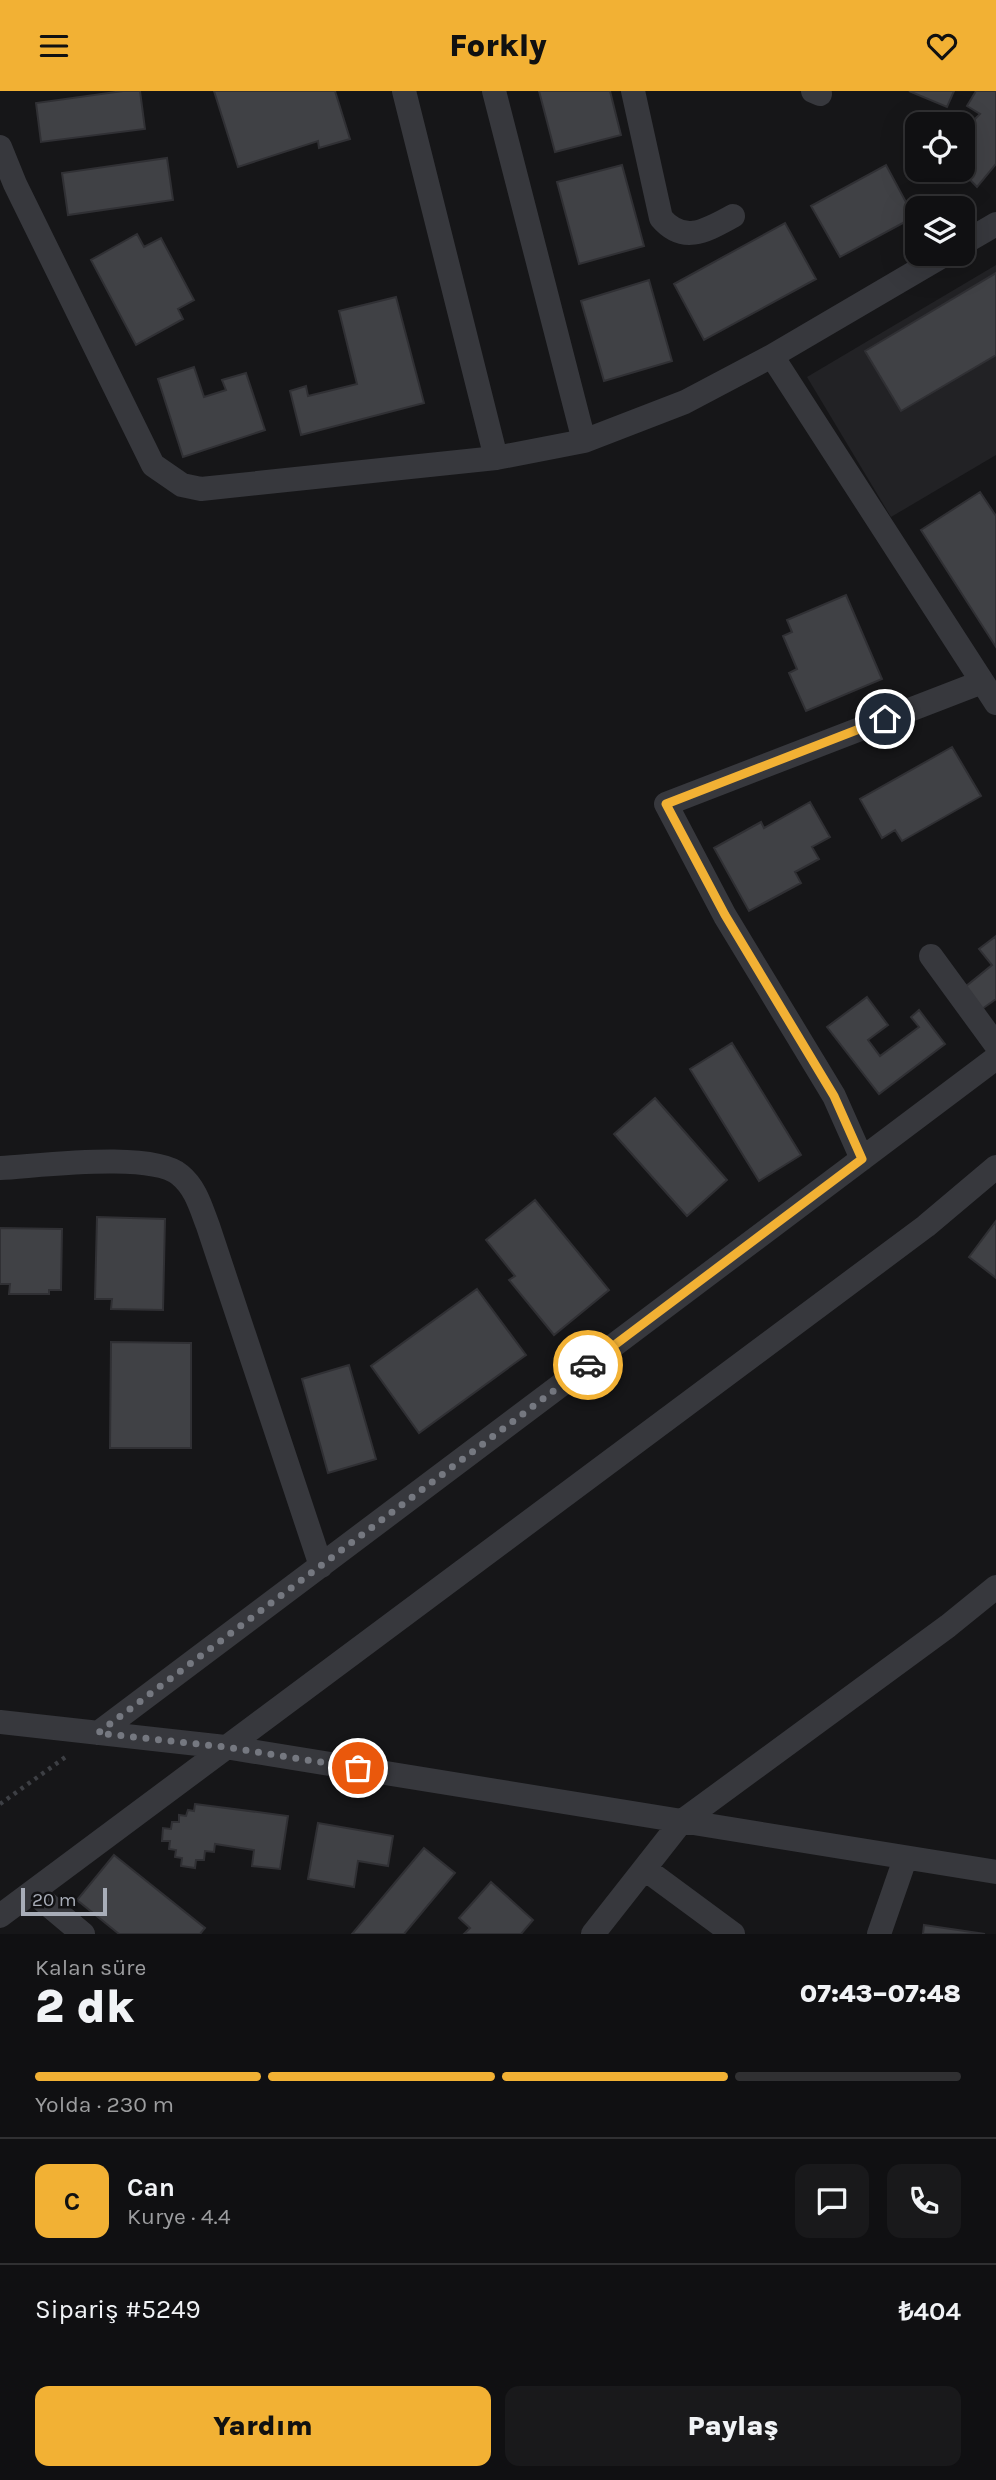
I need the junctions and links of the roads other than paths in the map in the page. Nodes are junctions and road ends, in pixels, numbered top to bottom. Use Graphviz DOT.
graph roads {
  1 [pos="404,91"];
  2 [pos="494,91"];
  3 [pos="633,91"];
  4 [pos="0,147"];
  5 [pos="733,216"];
  6 [pos="996,224"];
  7 [pos="975,236"];
  8 [pos="926,266"];
  9 [pos="772,356"];
  10 [pos="584,441"];
  11 [pos="496,458"];
  12 [pos="982,681"];
  13 [pos="996,703"];
  14 [pos="931,956"];
  15 [pos="996,1045"];
  16 [pos="996,1058"];
  17 [pos="862,1159"];
  18 [pos="996,1167"];
  19 [pos="0,1168"];
  20 [pos="321,1566"];
  21 [pos="996,1587"];
  22 [pos="0,1722"];
  23 [pos="98,1733"];
  24 [pos="225,1747"];
  25 [pos="681,1822"];
  26 [pos="905,1859"];
  27 [pos="645,1870"];
  28 [pos="996,1872"];
  29 [pos="33,1892"];
  30 [pos="0,1916"];
  31 [pos="83,1934"];
  32 [pos="593,1934"];
  33 [pos="733,1934"];
  34 [pos="879,1934"];
  1 -- 11 [label="street"];
  2 -- 10 [label="street"];
  3 -- 5 [label="street"];
  4 -- 11 [label="street"];
  6 -- 7 [label="street"];
  8 -- 9 [label="street"];
  9 -- 10 [label="street"];
  9 -- 12 [label="street"];
  10 -- 11 [label="street"];
  12 -- 13 [label="street"];
  12 -- 17 [label="street"];
  14 -- 15 [label="street"];
  16 -- 17 [label="street"];
  17 -- 20 [label="street"];
  18 -- 24 [label="street"];
  19 -- 20 [label="street"];
  20 -- 23 [label="street"];
  21 -- 25 [label="street"];
  22 -- 23 [label="street"];
  23 -- 24 [label="street"];
  24 -- 25 [label="street"];
  24 -- 29 [label="street"];
  25 -- 26 [label="street"];
  25 -- 27 [label="street"];
  26 -- 28 [label="street"];
  26 -- 34 [label="street"];
  27 -- 32 [label="street"];
  27 -- 33 [label="street"];
  29 -- 30 [label="street"];
  29 -- 31 [label="street"];
}
